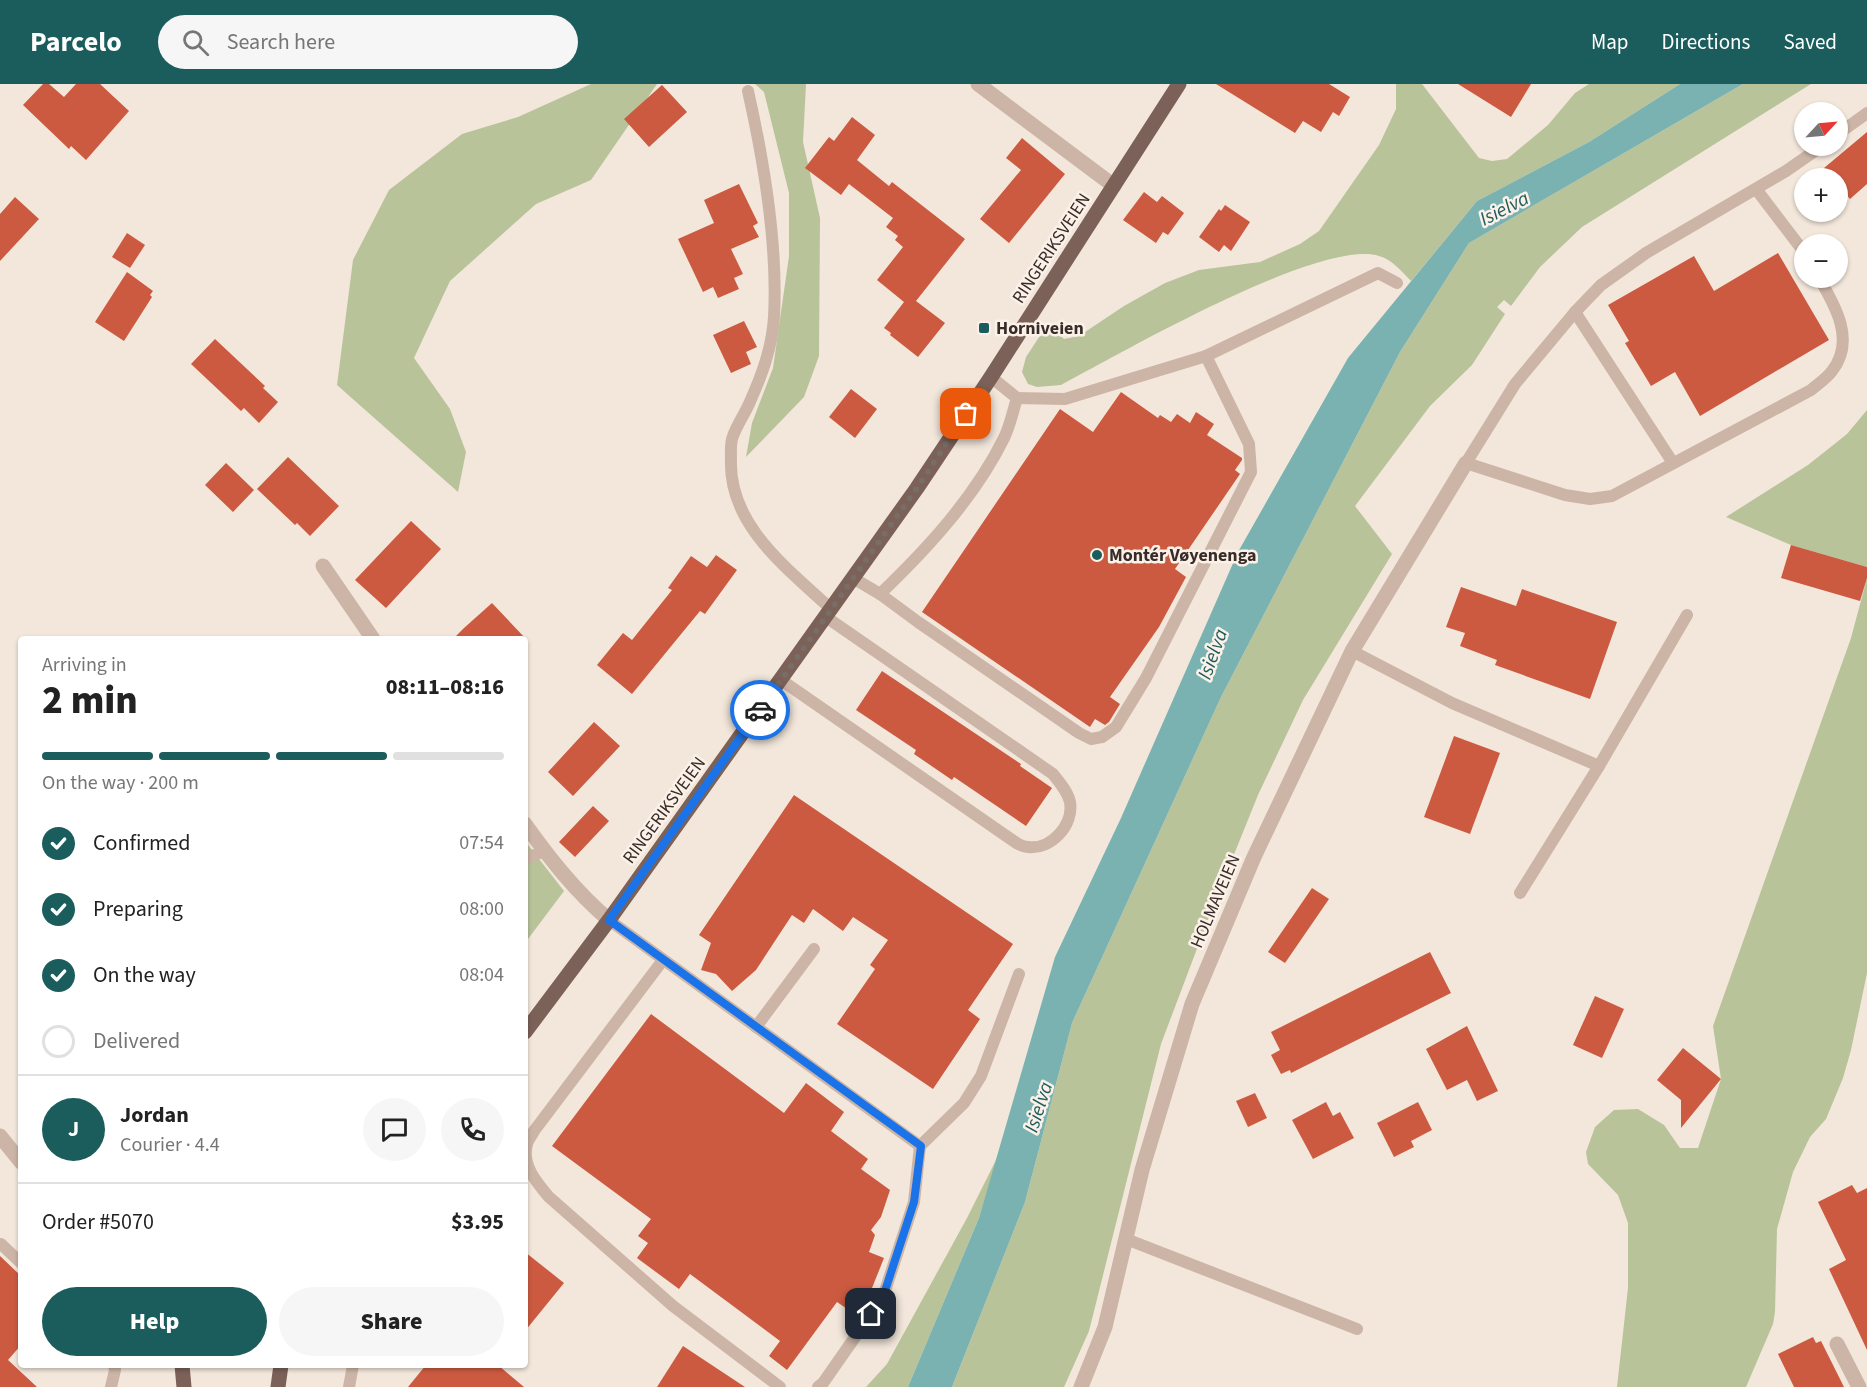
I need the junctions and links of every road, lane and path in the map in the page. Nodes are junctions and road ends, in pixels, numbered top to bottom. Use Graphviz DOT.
graph roads {
  1 [pos="978,84"];
  2 [pos="1179,84"];
  3 [pos="748,91"];
  4 [pos="1867,113"];
  5 [pos="1848,127"];
  6 [pos="1808,156"];
  7 [pos="1114,186"];
  8 [pos="1756,189"];
  9 [pos="1794,239"];
  10 [pos="1396,283"];
  11 [pos="1825,288"];
  12 [pos="1575,312"];
  13 [pos="1206,356"];
  14 [pos="991,377"];
  15 [pos="1017,398"];
  16 [pos="1466,463"];
  17 [pos="1673,463"];
  18 [pos="323,566"];
  19 [pos="853,578"];
  20 [pos="880,594"];
  21 [pos="829,613"];
  22 [pos="1688,615"];
  23 [pos="371,636"];
  24 [pos="1352,651"];
  25 [pos="781,680"];
  26 [pos="1599,766"];
  27 [pos="528,828"];
  28 [pos="544,851"];
  29 [pos="528,858"];
  30 [pos="1520,893"];
  31 [pos="609,920"];
  32 [pos="814,948"];
  33 [pos="663,960"];
  34 [pos="1019,974"];
  35 [pos="756,1027"];
  36 [pos="528,1028"];
  37 [pos="0,1136"];
  38 [pos="528,1141"];
  39 [pos="921,1146"];
  40 [pos="18,1158"];
  41 [pos="528,1164"];
  42 [pos="1126,1239"];
  43 [pos="1,1244"];
  44 [pos="18,1260"];
  45 [pos="1357,1329"];
  46 [pos="1837,1344"];
  47 [pos="115,1368"];
  48 [pos="182,1368"];
  49 [pos="281,1368"];
  50 [pos="353,1368"];
  51 [pos="111,1387"];
  52 [pos="184,1387"];
  53 [pos="278,1387"];
  54 [pos="350,1387"];
  55 [pos="780,1387"];
  56 [pos="818,1387"];
  57 [pos="1081,1387"];
  58 [pos="1859,1387"];
  1 -- 7 [label="street"];
  2 -- 7 [label="main road, RINGERIKSVEIEN"];
  3 -- 21 [label="lane"];
  4 -- 5 [label="lane"];
  6 -- 8 [label="lane"];
  7 -- 14 [label="main road, RINGERIKSVEIEN"];
  8 -- 9 [label="lane"];
  8 -- 12 [label="lane"];
  10 -- 13 [label="lane"];
  11 -- 17 [label="lane"];
  12 -- 16 [label="lane"];
  12 -- 17 [label="lane"];
  13 -- 15 [label="lane"];
  13 -- 20 [label="lane"];
  14 -- 15 [label="lane"];
  14 -- 19 [label="main road, RINGERIKSVEIEN"];
  15 -- 20 [label="lane"];
  16 -- 17 [label="lane"];
  16 -- 24 [label="street, HOLMAVEIEN"];
  18 -- 23 [label="street"];
  19 -- 20 [label="lane"];
  19 -- 21 [label="main road, RINGERIKSVEIEN"];
  21 -- 25 [label="main road, RINGERIKSVEIEN"];
  21 -- 25 [label="lane"];
  22 -- 26 [label="lane"];
  24 -- 26 [label="lane"];
  24 -- 42 [label="street, HOLMAVEIEN"];
  25 -- 31 [label="main road, RINGERIKSVEIEN"];
  26 -- 30 [label="lane"];
  27 -- 28 [label="street"];
  28 -- 29 [label="lane"];
  28 -- 31 [label="street"];
  31 -- 33 [label="lane"];
  31 -- 36 [label="main road, RINGERIKSVEIEN"];
  32 -- 35 [label="lane"];
  33 -- 35 [label="lane"];
  33 -- 38 [label="lane"];
  34 -- 39 [label="lane"];
  35 -- 39 [label="lane"];
  37 -- 40 [label="street"];
  39 -- 56 [label="lane"];
  41 -- 55 [label="lane"];
  42 -- 45 [label="lane"];
  42 -- 57 [label="street, HOLMAVEIEN"];
  43 -- 44 [label="lane"];
  46 -- 58 [label="street"];
  47 -- 51 [label="lane"];
  48 -- 52 [label="main road"];
  49 -- 53 [label="main road"];
  50 -- 54 [label="lane"];
}
